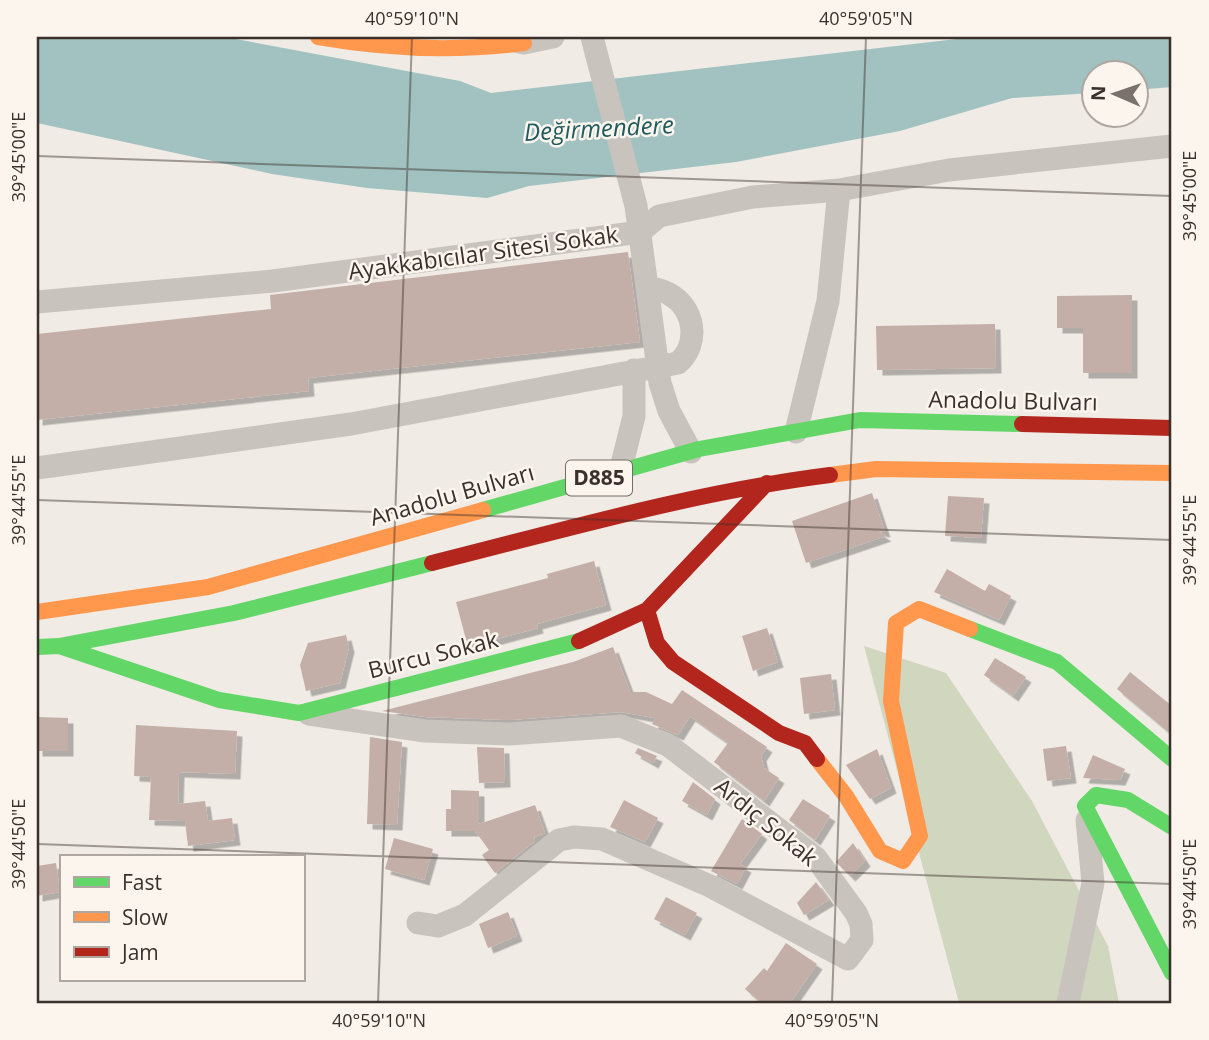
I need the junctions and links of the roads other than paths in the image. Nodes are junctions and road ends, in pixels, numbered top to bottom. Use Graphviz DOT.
graph roads {
  1 [pos="318,37"];
  2 [pos="553,37"];
  3 [pos="593,39"];
  4 [pos="514,40"];
  5 [pos="1172,146"];
  6 [pos="839,190"];
  7 [pos="640,232"];
  8 [pos="648,287"];
  9 [pos="37,302"];
  10 [pos="658,366"];
  11 [pos="634,370"];
  12 [pos="1172,428"];
  13 [pos="796,432"];
  14 [pos="691,452"];
  15 [pos="37,468"];
  16 [pos="620,472"];
  17 [pos="1172,473"];
  18 [pos="767,483"];
  19 [pos="647,610"];
  20 [pos="37,612"];
  21 [pos="59,646"];
  22 [pos="37,647"];
  23 [pos="299,713"];
  24 [pos="1172,760"];
  25 [pos="1085,806"];
  26 [pos="1172,827"];
  27 [pos="418,923"];
  28 [pos="1172,973"];
  29 [pos="1068,1003"];
  1 -- 4 [label="main road"];
  2 -- 4 [label="street"];
  3 -- 7 [label="street"];
  5 -- 6 [label="street, Ayakkabıcılar Sitesi Sokak"];
  6 -- 7 [label="street, Ayakkabıcılar Sitesi Sokak"];
  6 -- 13 [label="street"];
  7 -- 8 [label="street"];
  7 -- 9 [label="street, Ayakkabıcılar Sitesi Sokak"];
  8 -- 10 [label="street"];
  8 -- 10 [label="street"];
  10 -- 11 [label="street"];
  10 -- 14 [label="street"];
  11 -- 15 [label="street"];
  11 -- 16 [label="street"];
  12 -- 13 [label="main road, Anadolu Bulvarı / D885"];
  13 -- 14 [label="main road, Anadolu Bulvarı / D885"];
  14 -- 16 [label="main road, Anadolu Bulvarı / D885"];
  16 -- 20 [label="main road, Anadolu Bulvarı / D885"];
  17 -- 18 [label="main road, D885"];
  18 -- 19 [label="main road, Burcu Sokak"];
  18 -- 21 [label="main road, D885"];
  19 -- 23 [label="main road, Burcu Sokak"];
  19 -- 24 [label="main road"];
  21 -- 22 [label="main road, D885"];
  21 -- 23 [label="main road, Burcu Sokak"];
  23 -- 27 [label="street, Ardıç Sokak"];
  25 -- 26 [label="main road"];
  25 -- 28 [label="main road"];
  25 -- 29 [label="street"];
}
